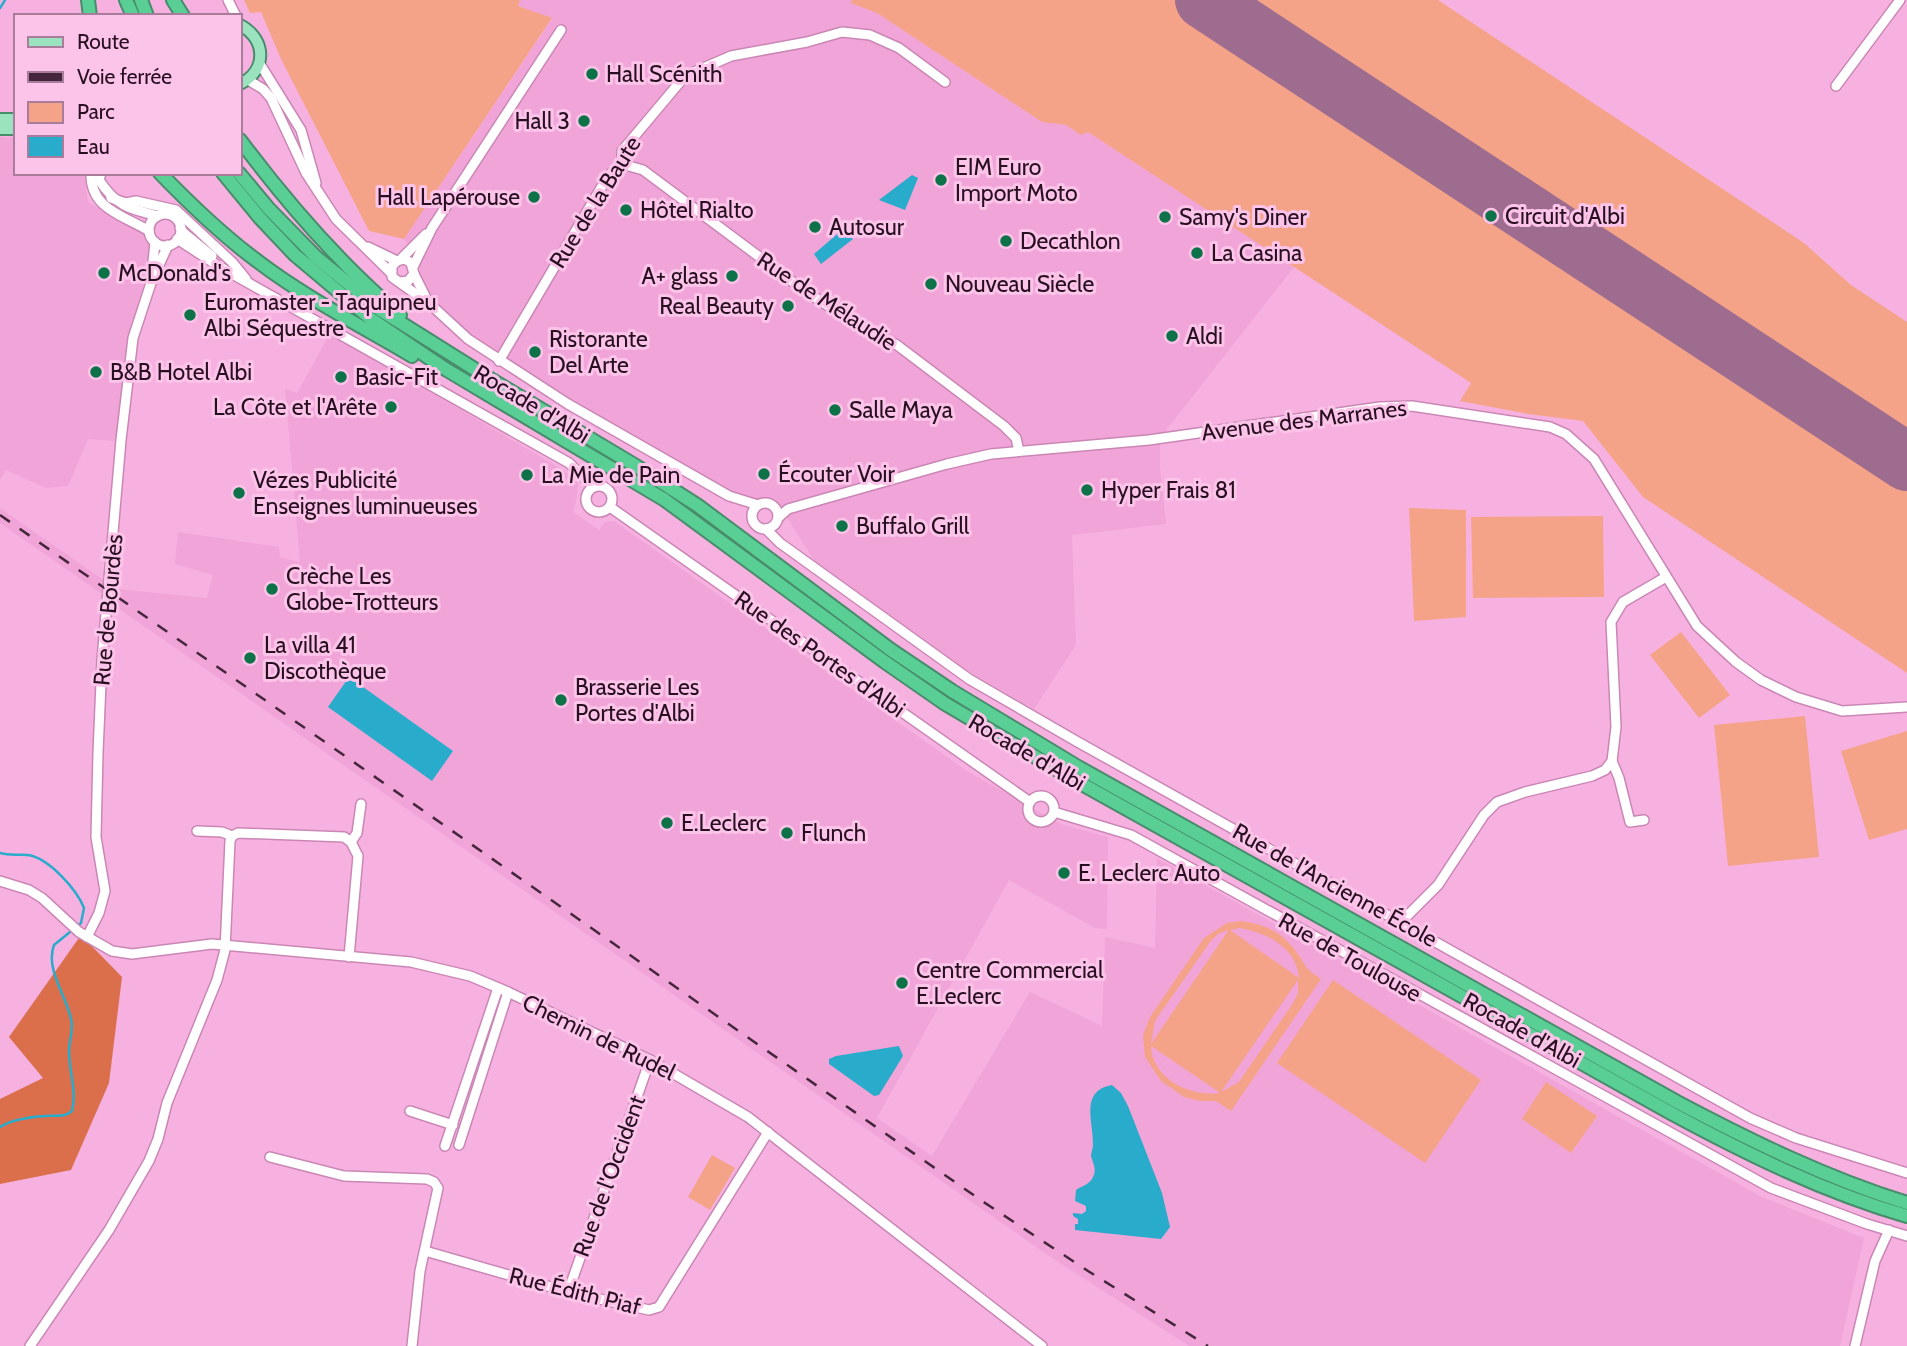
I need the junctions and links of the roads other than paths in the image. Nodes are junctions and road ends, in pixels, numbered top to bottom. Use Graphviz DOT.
graph roads {
  1 [pos="1900,0"];
  2 [pos="242,25"];
  3 [pos="561,30"];
  4 [pos="260,64"];
  5 [pos="244,82"];
  6 [pos="945,82"];
  7 [pos="1836,86"];
  8 [pos="242,142"];
  9 [pos="622,164"];
  10 [pos="91,175"];
  11 [pos="100,175"];
  12 [pos="162,175"];
  13 [pos="225,175"];
  14 [pos="241,175"];
  15 [pos="320,194"];
  16 [pos="111,198"];
  17 [pos="158,216"];
  18 [pos="180,228"];
  19 [pos="432,228"];
  20 [pos="149,231"];
  21 [pos="177,239"];
  22 [pos="354,240"];
  23 [pos="155,242"];
  24 [pos="168,245"];
  25 [pos="399,260"];
  26 [pos="226,270"];
  27 [pos="414,270"];
  28 [pos="391,273"];
  29 [pos="400,282"];
  30 [pos="151,283"];
  31 [pos="249,283"];
  32 [pos="430,304"];
  33 [pos="499,360"];
  34 [pos="492,380"];
  35 [pos="1019,452"];
  36 [pos="594,487"];
  37 [pos="729,496"];
  38 [pos="665,500"];
  39 [pos="758,505"];
  40 [pos="610,507"];
  41 [pos="773,507"];
  42 [pos="788,509"];
  43 [pos="777,520"];
  44 [pos="753,521"];
  45 [pos="766,529"];
  46 [pos="789,548"];
  47 [pos="1666,577"];
  48 [pos="1907,707"];
  49 [pos="1612,761"];
  50 [pos="1030,802"];
  51 [pos="361,804"];
  52 [pos="1054,813"];
  53 [pos="1644,820"];
  54 [pos="198,831"];
  55 [pos="232,836"];
  56 [pos="351,842"];
  57 [pos="0,881"];
  58 [pos="1401,922"];
  59 [pos="83,935"];
  60 [pos="226,946"];
  61 [pos="349,957"];
  62 [pos="503,990"];
  63 [pos="650,1060"];
  64 [pos="410,1111"];
  65 [pos="453,1125"];
  66 [pos="768,1132"];
  67 [pos="459,1145"];
  68 [pos="446,1146"];
  69 [pos="271,1157"];
  70 [pos="1907,1173"];
  71 [pos="1907,1203"];
  72 [pos="1907,1216"];
  73 [pos="1889,1230"];
  74 [pos="1907,1236"];
  75 [pos="425,1251"];
  76 [pos="568,1292"];
  77 [pos="30,1346"];
  78 [pos="412,1346"];
  79 [pos="1042,1346"];
  80 [pos="1854,1346"];
  1 -- 7 [label="street"];
  2 -- 4 [label="main road"];
  3 -- 19 [label="street"];
  4 -- 5 [label="main road"];
  4 -- 15 [label="street"];
  5 -- 15 [label="street"];
  6 -- 9 [label="street, Rue de la Baute"];
  8 -- 34 [label="highway"];
  9 -- 33 [label="street, Rue de la Baute"];
  9 -- 35 [label="street, Rue de Mélaudie"];
  10 -- 20 [label="street"];
  11 -- 16 [label="street"];
  12 -- 38 [label="highway"];
  13 -- 38 [label="highway, Rocade d'Albi"];
  14 -- 34 [label="highway, Rocade d'Albi"];
  15 -- 22 [label="street"];
  16 -- 17 [label="street"];
  16 -- 31 [label="street"];
  17 -- 18 [label="street"];
  17 -- 20 [label="street"];
  18 -- 21 [label="street"];
  18 -- 26 [label="street"];
  19 -- 25 [label="street"];
  19 -- 27 [label="street"];
  20 -- 23 [label="street"];
  21 -- 24 [label="street"];
  21 -- 26 [label="street"];
  22 -- 25 [label="street"];
  22 -- 28 [label="street"];
  23 -- 24 [label="street"];
  23 -- 30 [label="street, Rue de Bourdès"];
  24 -- 30 [label="street, Rue de Bourdès"];
  25 -- 27 [label="street"];
  25 -- 28 [label="street"];
  26 -- 31 [label="street"];
  27 -- 29 [label="street"];
  27 -- 32 [label="street"];
  28 -- 29 [label="street"];
  29 -- 32 [label="street"];
  30 -- 59 [label="street, Rue de Bourdès"];
  31 -- 36 [label="street"];
  32 -- 33 [label="street"];
  33 -- 37 [label="street"];
  34 -- 71 [label="highway, Rocade d'Albi"];
  35 -- 42 [label="street, Avenue des Marranes"];
  35 -- 47 [label="street, Avenue des Marranes"];
  36 -- 40 [label="street"];
  36 -- 40 [label="street"];
  37 -- 39 [label="street"];
  37 -- 44 [label="street"];
  38 -- 72 [label="highway, Rocade d'Albi"];
  39 -- 41 [label="street"];
  39 -- 44 [label="street"];
  40 -- 50 [label="street, Rue des Portes d'Albi"];
  41 -- 42 [label="street, Avenue des Marranes"];
  41 -- 43 [label="street"];
  42 -- 43 [label="street, Avenue des Marranes"];
  43 -- 45 [label="street"];
  43 -- 46 [label="street"];
  44 -- 45 [label="street"];
  45 -- 46 [label="street, Rue de l’Ancienne École"];
  46 -- 58 [label="street, Rue de l’Ancienne École"];
  47 -- 48 [label="street, Avenue des Marranes"];
  47 -- 49 [label="street"];
  49 -- 53 [label="street"];
  49 -- 58 [label="street"];
  50 -- 52 [label="street"];
  50 -- 52 [label="street"];
  51 -- 56 [label="street"];
  52 -- 73 [label="street, Rue de Toulouse"];
  54 -- 55 [label="street"];
  55 -- 56 [label="street"];
  55 -- 60 [label="street"];
  56 -- 61 [label="street"];
  57 -- 59 [label="street, Chemin de Rudel"];
  58 -- 70 [label="street, Rue de l’Ancienne École"];
  59 -- 60 [label="street, Chemin de Rudel"];
  60 -- 61 [label="street, Chemin de Rudel"];
  60 -- 77 [label="street"];
  61 -- 62 [label="street, Chemin de Rudel"];
  62 -- 63 [label="street, Chemin de Rudel"];
  62 -- 65 [label="street"];
  62 -- 67 [label="street"];
  63 -- 66 [label="street, Chemin de Rudel"];
  63 -- 76 [label="street, Rue de l'Occident"];
  64 -- 65 [label="street"];
  65 -- 68 [label="street"];
  66 -- 76 [label="street, Rue Édith Piaf"];
  66 -- 79 [label="street, Chemin de Rudel"];
  69 -- 75 [label="street"];
  73 -- 74 [label="street, Rue de Toulouse"];
  73 -- 80 [label="street"];
  75 -- 76 [label="street, Rue Édith Piaf"];
  75 -- 78 [label="street"];
}
